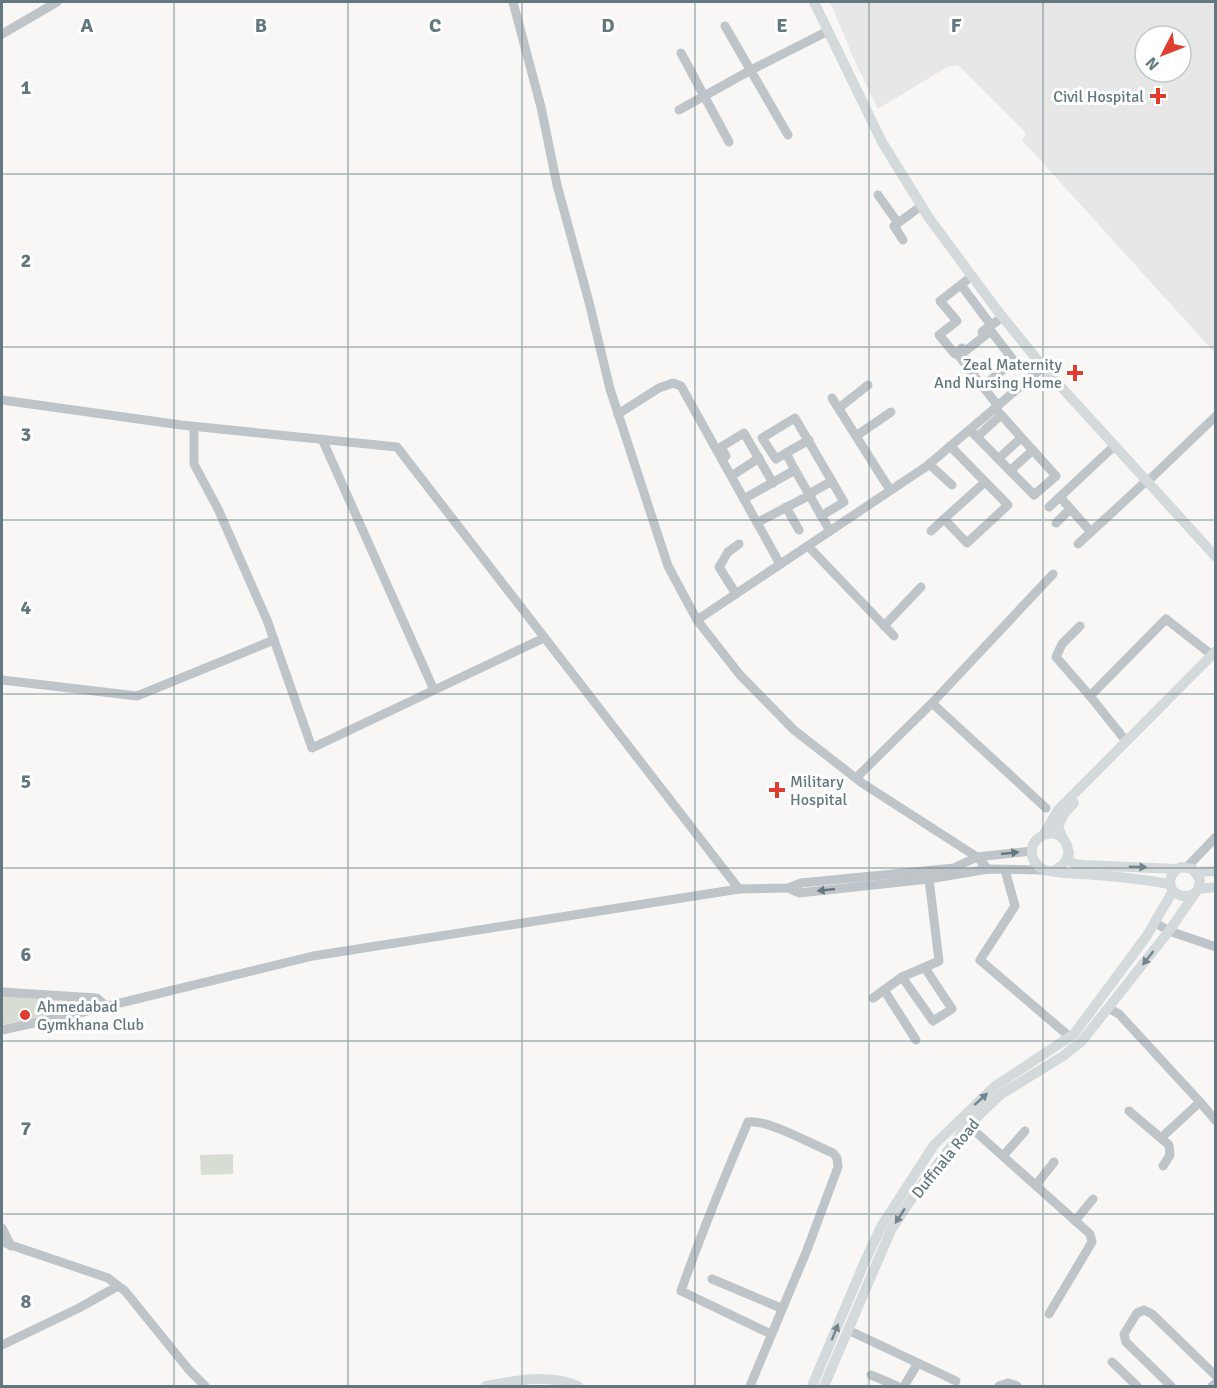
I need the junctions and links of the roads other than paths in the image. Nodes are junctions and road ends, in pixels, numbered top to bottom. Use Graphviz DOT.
graph roads {
  1 [pos="57,2"];
  2 [pos="513,2"];
  3 [pos="814,2"];
  4 [pos="725,26"];
  5 [pos="826,33"];
  6 [pos="2,34"];
  7 [pos="681,53"];
  8 [pos="752,70"];
  9 [pos="705,96"];
  10 [pos="679,110"];
  11 [pos="788,135"];
  12 [pos="729,142"];
  13 [pos="878,195"];
  14 [pos="888,209"];
  15 [pos="917,209"];
  16 [pos="879,216"];
  17 [pos="898,223"];
  18 [pos="903,240"];
  19 [pos="964,282"];
  20 [pos="994,323"];
  21 [pos="1041,369"];
  22 [pos="868,385"];
  23 [pos="982,387"];
  24 [pos="832,398"];
  25 [pos="2,400"];
  26 [pos="838,408"];
  27 [pos="998,410"];
  28 [pos="891,412"];
  29 [pos="618,414"];
  30 [pos="1215,416"];
  31 [pos="194,427"];
  32 [pos="973,433"];
  33 [pos="856,436"];
  34 [pos="1021,438"];
  35 [pos="322,440"];
  36 [pos="809,440"];
  37 [pos="950,446"];
  38 [pos="1111,449"];
  39 [pos="1033,450"];
  40 [pos="786,453"];
  41 [pos="759,458"];
  42 [pos="998,459"];
  43 [pos="929,464"];
  44 [pos="795,470"];
  45 [pos="1010,471"];
  46 [pos="736,473"];
  47 [pos="832,481"];
  48 [pos="984,482"];
  49 [pos="773,483"];
  50 [pos="1145,483"];
  51 [pos="952,485"];
  52 [pos="890,490"];
  53 [pos="809,495"];
  54 [pos="749,496"];
  55 [pos="1060,497"];
  56 [pos="786,507"];
  57 [pos="1048,507"];
  58 [pos="1070,509"];
  59 [pos="821,516"];
  60 [pos="944,519"];
  61 [pos="762,520"];
  62 [pos="1056,523"];
  63 [pos="800,530"];
  64 [pos="830,531"];
  65 [pos="931,531"];
  66 [pos="1091,532"];
  67 [pos="771,537"];
  68 [pos="739,544"];
  69 [pos="1078,544"];
  70 [pos="808,546"];
  71 [pos="1215,557"];
  72 [pos="780,564"];
  73 [pos="1215,564"];
  74 [pos="1053,574"];
  75 [pos="921,587"];
  76 [pos="736,594"];
  77 [pos="696,620"];
  78 [pos="884,626"];
  79 [pos="1080,626"];
  80 [pos="894,636"];
  81 [pos="544,638"];
  82 [pos="274,640"];
  83 [pos="1214,656"];
  84 [pos="2,680"];
  85 [pos="434,690"];
  86 [pos="1090,696"];
  87 [pos="932,703"];
  88 [pos="1126,741"];
  89 [pos="856,778"];
  90 [pos="1046,808"];
  91 [pos="1044,834"];
  92 [pos="1215,837"];
  93 [pos="1063,839"];
  94 [pos="1032,851"];
  95 [pos="1069,852"];
  96 [pos="977,857"];
  97 [pos="988,869"];
  98 [pos="1186,869"];
  99 [pos="1005,870"];
  100 [pos="1050,871"];
  101 [pos="1215,871"];
  102 [pos="929,879"];
  103 [pos="1215,886"];
  104 [pos="788,888"];
  105 [pos="1172,888"];
  106 [pos="739,889"];
  107 [pos="1197,891"];
  108 [pos="1156,923"];
  109 [pos="1169,931"];
  110 [pos="1215,947"];
  111 [pos="925,968"];
  112 [pos="902,977"];
  113 [pos="884,990"];
  114 [pos="2,992"];
  115 [pos="873,998"];
  116 [pos="106,1006"];
  117 [pos="1108,1008"];
  118 [pos="2,1029"];
  119 [pos="1070,1037"];
  120 [pos="916,1040"];
  121 [pos="1200,1102"];
  122 [pos="1129,1111"];
  123 [pos="1215,1121"];
  124 [pos="968,1125"];
  125 [pos="1025,1131"];
  126 [pos="1162,1137"];
  127 [pos="1003,1156"];
  128 [pos="1054,1162"];
  129 [pos="1163,1166"];
  130 [pos="1036,1185"];
  131 [pos="1093,1198"];
  132 [pos="1076,1221"];
  133 [pos="2,1228"];
  134 [pos="6,1244"];
  135 [pos="712,1278"];
  136 [pos="118,1286"];
  137 [pos="781,1308"];
  138 [pos="1049,1314"];
  139 [pos="848,1330"];
  140 [pos="771,1334"];
  141 [pos="2,1345"];
  142 [pos="1112,1362"];
  143 [pos="918,1363"];
  144 [pos="871,1375"];
  145 [pos="1215,1376"];
  146 [pos="956,1381"];
  147 [pos="535,1383"];
  148 [pos="1215,1383"];
  149 [pos="205,1386"];
  150 [pos="486,1386"];
  151 [pos="515,1386"];
  152 [pos="562,1386"];
  153 [pos="578,1386"];
  154 [pos="750,1386"];
  155 [pos="812,1386"];
  156 [pos="824,1386"];
  157 [pos="897,1386"];
  158 [pos="904,1386"];
  159 [pos="999,1386"];
  160 [pos="1017,1386"];
  161 [pos="1137,1386"];
  162 [pos="1171,1386"];
  163 [pos="1212,1386"];
  1 -- 6 [label="street"];
  2 -- 29 [label="street"];
  3 -- 5 [label="main road"];
  4 -- 8 [label="street"];
  5 -- 8 [label="street"];
  5 -- 15 [label="main road"];
  5 -- 21 [label="main road"];
  7 -- 9 [label="street"];
  8 -- 9 [label="street"];
  8 -- 11 [label="street"];
  9 -- 10 [label="street"];
  9 -- 12 [label="street"];
  13 -- 14 [label="street"];
  14 -- 16 [label="street"];
  14 -- 17 [label="street"];
  15 -- 17 [label="street"];
  15 -- 19 [label="main road"];
  17 -- 18 [label="street"];
  19 -- 20 [label="main road"];
  19 -- 20 [label="street"];
  20 -- 21 [label="main road"];
  21 -- 27 [label="street"];
  21 -- 38 [label="main road"];
  21 -- 50 [label="main road"];
  22 -- 26 [label="street"];
  23 -- 23 [label="street"];
  23 -- 27 [label="street"];
  24 -- 26 [label="street"];
  25 -- 31 [label="street"];
  26 -- 33 [label="street"];
  27 -- 32 [label="street"];
  27 -- 34 [label="street"];
  28 -- 33 [label="street"];
  29 -- 72 [label="street"];
  29 -- 77 [label="street"];
  30 -- 50 [label="street"];
  31 -- 35 [label="street"];
  31 -- 82 [label="street"];
  32 -- 37 [label="street"];
  32 -- 42 [label="street"];
  33 -- 52 [label="street"];
  34 -- 39 [label="street"];
  34 -- 42 [label="street"];
  35 -- 81 [label="street"];
  35 -- 85 [label="street"];
  36 -- 40 [label="street"];
  36 -- 40 [label="street"];
  36 -- 47 [label="street"];
  37 -- 43 [label="street"];
  37 -- 48 [label="street"];
  38 -- 50 [label="main road"];
  38 -- 55 [label="street"];
  39 -- 45 [label="street"];
  39 -- 45 [label="street"];
  40 -- 44 [label="street"];
  41 -- 46 [label="street"];
  41 -- 46 [label="street"];
  41 -- 49 [label="street"];
  42 -- 45 [label="street"];
  43 -- 51 [label="street"];
  43 -- 52 [label="street"];
  44 -- 49 [label="street"];
  44 -- 53 [label="street"];
  46 -- 54 [label="street"];
  47 -- 53 [label="street"];
  47 -- 59 [label="street"];
  48 -- 60 [label="street"];
  48 -- 60 [label="street"];
  49 -- 54 [label="street"];
  50 -- 66 [label="street"];
  50 -- 71 [label="main road"];
  50 -- 73 [label="main road"];
  52 -- 64 [label="street"];
  53 -- 56 [label="street"];
  53 -- 59 [label="street"];
  54 -- 61 [label="street"];
  55 -- 57 [label="street"];
  55 -- 58 [label="street"];
  56 -- 61 [label="street"];
  56 -- 63 [label="street"];
  58 -- 62 [label="street"];
  58 -- 66 [label="street"];
  59 -- 64 [label="street"];
  60 -- 65 [label="street"];
  61 -- 67 [label="street"];
  64 -- 70 [label="street"];
  66 -- 69 [label="street"];
  68 -- 76 [label="street"];
  70 -- 72 [label="street"];
  70 -- 78 [label="street"];
  72 -- 76 [label="street"];
  74 -- 87 [label="street"];
  75 -- 78 [label="street"];
  76 -- 77 [label="street"];
  77 -- 89 [label="street"];
  78 -- 80 [label="street"];
  79 -- 86 [label="street"];
  81 -- 85 [label="street"];
  81 -- 106 [label="street"];
  82 -- 84 [label="street"];
  82 -- 85 [label="street"];
  83 -- 86 [label="street"];
  83 -- 88 [label="main road"];
  83 -- 93 [label="main road"];
  86 -- 88 [label="street"];
  87 -- 89 [label="street"];
  87 -- 90 [label="street"];
  88 -- 91 [label="main road"];
  89 -- 96 [label="street"];
  91 -- 93 [label="main road"];
  91 -- 94 [label="main road"];
  92 -- 98 [label="street"];
  93 -- 95 [label="main road"];
  96 -- 94 [label="street, one-way"];
  94 -- 100 [label="main road"];
  95 -- 98 [label="main road, one-way"];
  95 -- 100 [label="main road"];
  96 -- 97 [label="street"];
  96 -- 104 [label="street"];
  97 -- 99 [label="street"];
  97 -- 102 [label="street"];
  98 -- 101 [label="main road"];
  98 -- 105 [label="main road"];
  98 -- 107 [label="main road"];
  99 -- 100 [label="street"];
  99 -- 119 [label="street"];
  100 -- 105 [label="main road"];
  102 -- 104 [label="street, one-way"];
  102 -- 111 [label="street"];
  103 -- 107 [label="main road"];
  104 -- 106 [label="street"];
  105 -- 107 [label="main road"];
  105 -- 108 [label="main road"];
  106 -- 116 [label="street"];
  107 -- 109 [label="main road, Duffnala Road"];
  108 -- 109 [label="street"];
  108 -- 119 [label="main road"];
  109 -- 110 [label="street"];
  109 -- 117 [label="main road, Duffnala Road, one-way"];
  111 -- 112 [label="street"];
  111 -- 112 [label="street"];
  112 -- 113 [label="street"];
  113 -- 115 [label="street"];
  113 -- 120 [label="street"];
  114 -- 116 [label="street"];
  116 -- 118 [label="street"];
  117 -- 121 [label="street"];
  117 -- 124 [label="main road, Duffnala Road"];
  155 -- 119 [label="main road, one-way"];
  121 -- 123 [label="street"];
  121 -- 126 [label="street"];
  122 -- 126 [label="street"];
  124 -- 127 [label="street"];
  124 -- 139 [label="main road, Duffnala Road, one-way"];
  125 -- 127 [label="street"];
  126 -- 129 [label="street"];
  127 -- 130 [label="street"];
  128 -- 130 [label="street"];
  130 -- 132 [label="street"];
  131 -- 132 [label="street"];
  132 -- 138 [label="street"];
  133 -- 134 [label="street"];
  134 -- 136 [label="street"];
  135 -- 137 [label="street"];
  136 -- 141 [label="street"];
  136 -- 149 [label="street"];
  137 -- 140 [label="street"];
  137 -- 140 [label="street"];
  139 -- 143 [label="street"];
  139 -- 156 [label="main road, Duffnala Road"];
  140 -- 154 [label="street"];
  142 -- 161 [label="street"];
  143 -- 146 [label="street"];
  143 -- 158 [label="street"];
  144 -- 157 [label="street"];
  145 -- 162 [label="street"];
  147 -- 150 [label="main road"];
  147 -- 151 [label="main road"];
  147 -- 152 [label="main road"];
  147 -- 153 [label="main road"];
  148 -- 163 [label="street"];
  159 -- 160 [label="street"];
}
